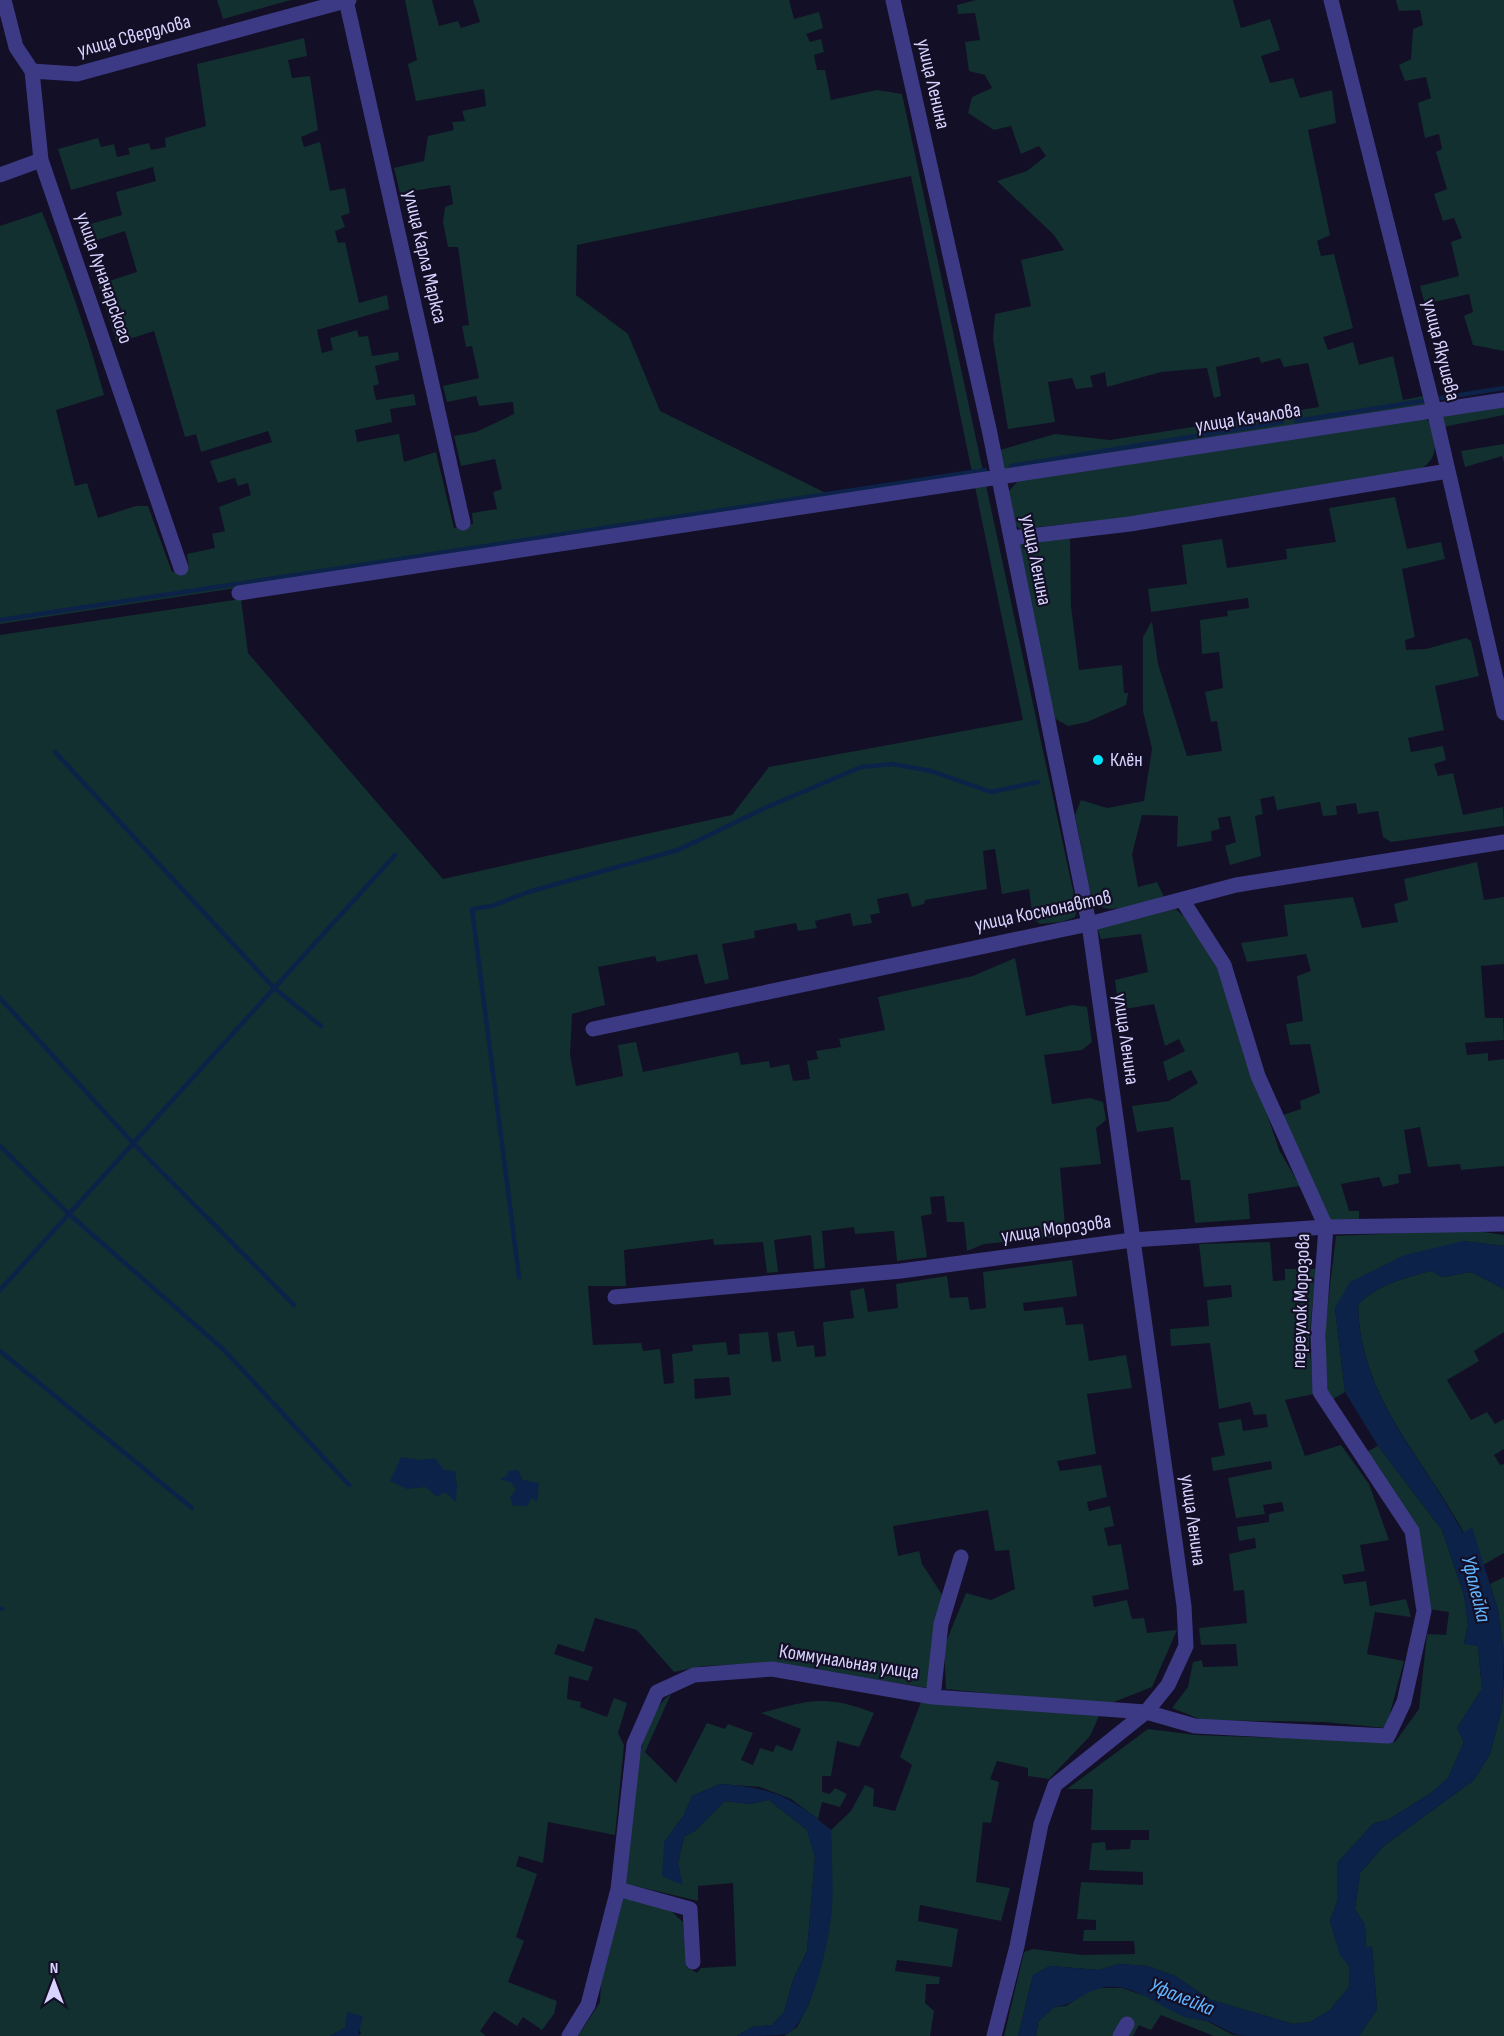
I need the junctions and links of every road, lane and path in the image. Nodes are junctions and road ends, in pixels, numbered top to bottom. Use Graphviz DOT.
graph roads {
  1 [pos="4,0"];
  2 [pos="347,0"];
  3 [pos="893,0"];
  4 [pos="1331,0"];
  5 [pos="32,71"];
  6 [pos="41,160"];
  7 [pos="0,175"];
  8 [pos="1504,400"];
  9 [pos="1434,411"];
  10 [pos="1448,471"];
  11 [pos="999,478"];
  12 [pos="463,524"];
  13 [pos="1012,538"];
  14 [pos="181,568"];
  15 [pos="239,593"];
  16 [pos="1504,712"];
  17 [pos="1504,842"];
  18 [pos="1183,901"];
  19 [pos="1089,924"];
  20 [pos="593,1029"];
  21 [pos="1504,1224"];
  22 [pos="1326,1227"];
  23 [pos="1132,1240"];
  24 [pos="615,1297"];
  25 [pos="961,1557"];
  26 [pos="933,1697"];
  27 [pos="1146,1712"];
  28 [pos="1388,1736"];
  29 [pos="618,1888"];
  30 [pos="693,1962"];
  31 [pos="569,2036"];
  32 [pos="994,2036"];
  1 -- 5 [label="street, улица Луначарского"];
  2 -- 5 [label="street, улица Свердлова"];
  2 -- 12 [label="street, улица Карла Маркса"];
  3 -- 11 [label="street, улица Ленина"];
  4 -- 9 [label="street, улица Якушева"];
  5 -- 6 [label="street, улица Луначарского"];
  6 -- 7 [label="street"];
  6 -- 14 [label="street, улица Луначарского"];
  8 -- 9 [label="street, улица Качалова"];
  9 -- 10 [label="street, улица Якушева"];
  9 -- 11 [label="street, улица Качалова"];
  10 -- 13 [label="street"];
  10 -- 16 [label="street, улица Якушева"];
  11 -- 13 [label="street, улица Ленина"];
  11 -- 15 [label="street, улица Качалова"];
  13 -- 19 [label="street, улица Ленина"];
  17 -- 18 [label="street, улица Космонавтов"];
  18 -- 19 [label="street, улица Космонавтов"];
  18 -- 22 [label="street, переулок Морозова"];
  19 -- 20 [label="street, улица Космонавтов"];
  19 -- 23 [label="street, улица Ленина"];
  21 -- 22 [label="street, улица Морозова"];
  22 -- 23 [label="street, улица Морозова"];
  22 -- 28 [label="street, переулок Морозова"];
  23 -- 24 [label="street, улица Морозова"];
  23 -- 27 [label="street, улица Ленина"];
  25 -- 26 [label="street"];
  26 -- 27 [label="street, Коммунальная улица"];
  26 -- 29 [label="street, Коммунальная улица"];
  27 -- 28 [label="street, Коммунальная улица"];
  27 -- 32 [label="street, улица Ленина"];
  29 -- 30 [label="street"];
  29 -- 31 [label="street, Коммунальная улица"];
}
